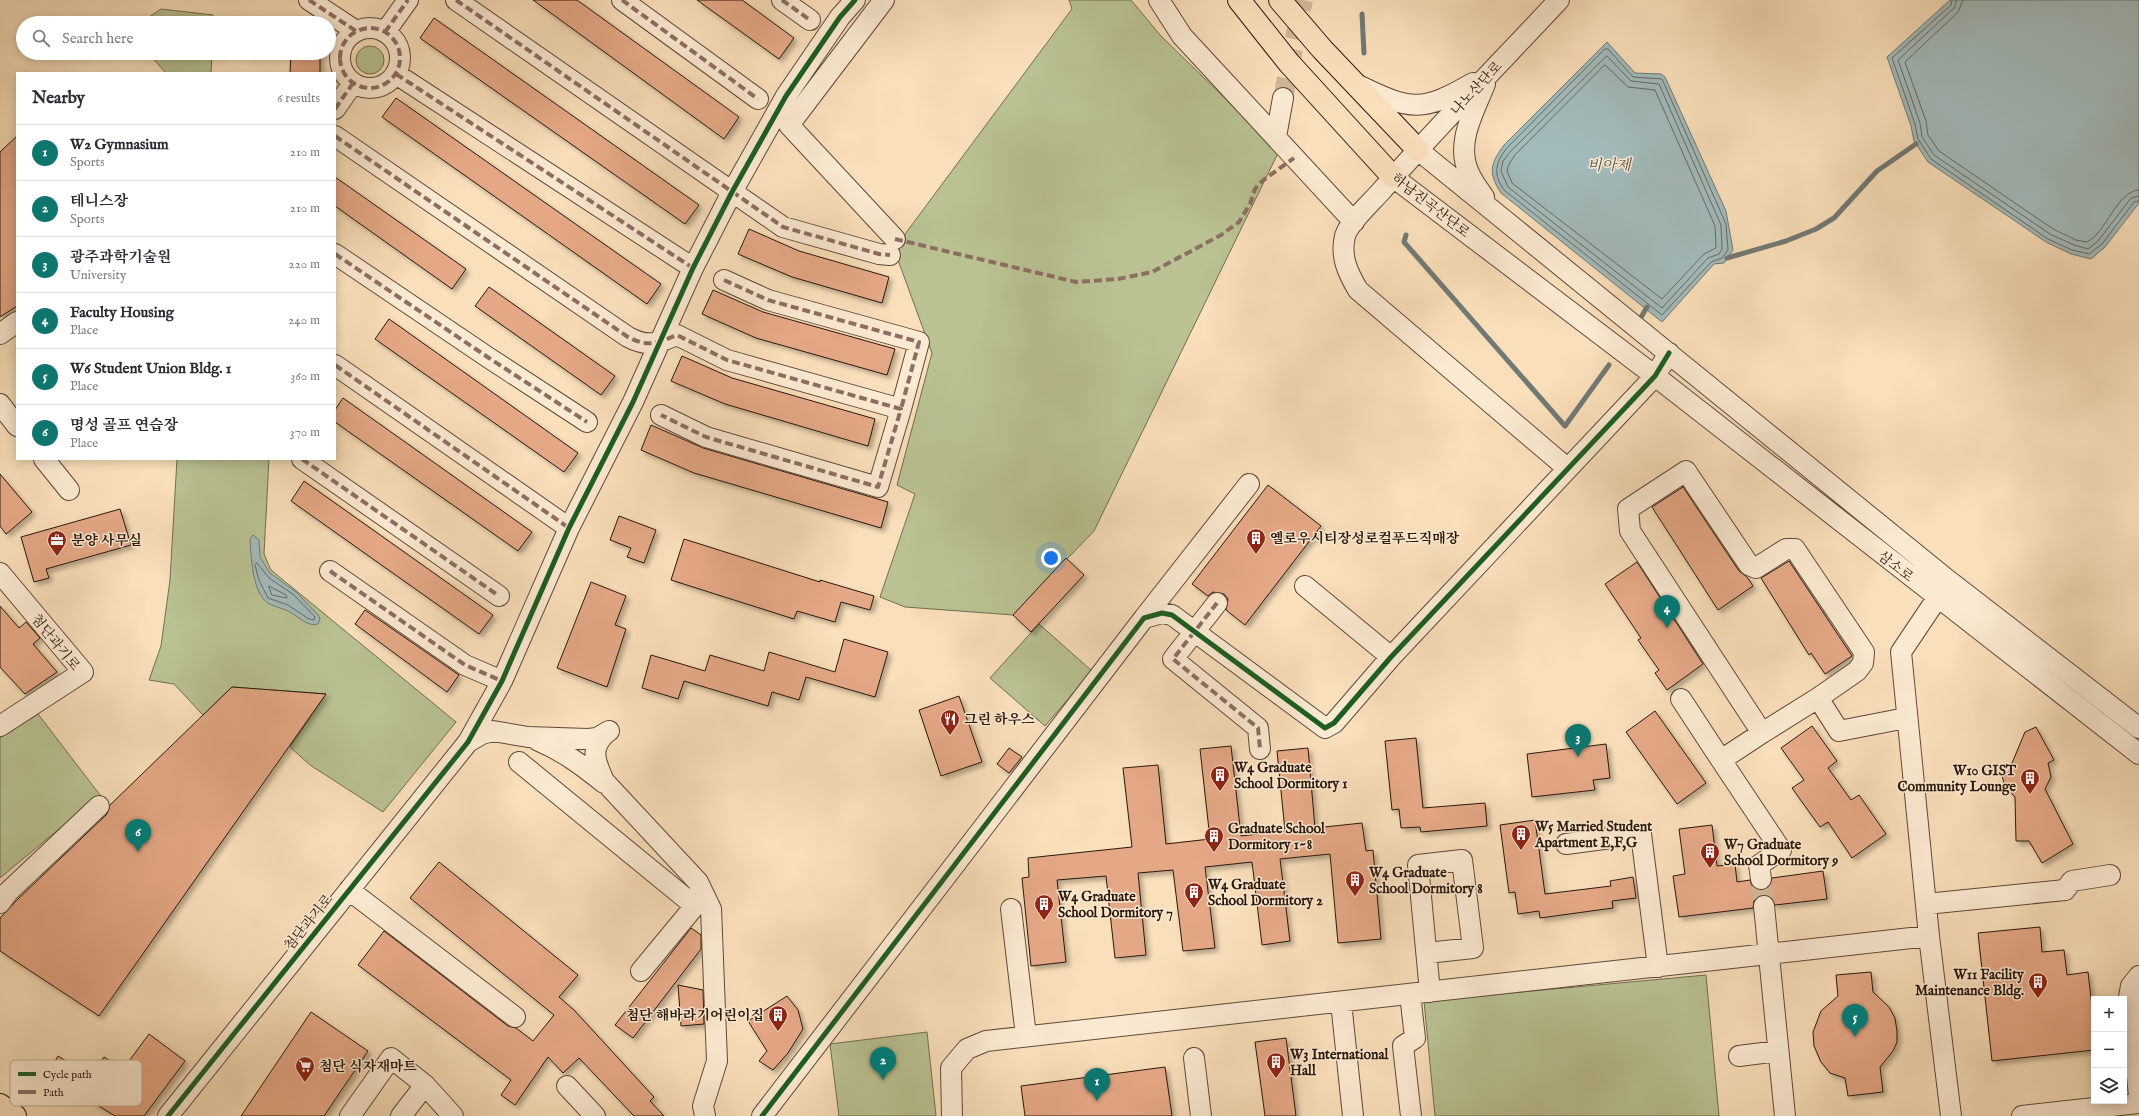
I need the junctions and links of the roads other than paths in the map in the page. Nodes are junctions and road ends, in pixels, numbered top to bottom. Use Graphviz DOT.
graph roads {
  1 [pos="309,0"];
  2 [pos="408,0"];
  3 [pos="456,0"];
  4 [pos="622,0"];
  5 [pos="782,0"];
  6 [pos="855,0"];
  7 [pos="884,0"];
  8 [pos="1159,0"];
  9 [pos="1239,0"];
  10 [pos="1280,0"];
  11 [pos="1559,0"];
  12 [pos="333,16"];
  13 [pos="336,18"];
  14 [pos="810,20"];
  15 [pos="356,31"];
  16 [pos="385,32"];
  17 [pos="396,74"];
  18 [pos="1489,75"];
  19 [pos="354,83"];
  20 [pos="1355,84"];
  21 [pos="1283,98"];
  22 [pos="758,99"];
  23 [pos="336,109"];
  24 [pos="336,137"];
  25 [pos="1276,137"];
  26 [pos="1418,150"];
  27 [pos="1393,177"];
  28 [pos="732,192"];
  29 [pos="1490,208"];
  30 [pos="1354,222"];
  31 [pos="336,255"];
  32 [pos="693,268"];
  33 [pos="724,280"];
  34 [pos="16,323"];
  35 [pos="0,334"];
  36 [pos="659,342"];
  37 [pos="1669,353"];
  38 [pos="336,366"];
  39 [pos="1655,376"];
  40 [pos="0,404"];
  41 [pos="901,409"];
  42 [pos="661,415"];
  43 [pos="588,422"];
  44 [pos="16,425"];
  45 [pos="45,460"];
  46 [pos="303,460"];
  47 [pos="1567,468"];
  48 [pos="1249,484"];
  49 [pos="69,490"];
  50 [pos="570,528"];
  51 [pos="330,571"];
  52 [pos="0,573"];
  53 [pos="1950,581"];
  54 [pos="1305,586"];
  55 [pos="499,596"];
  56 [pos="1937,598"];
  57 [pos="1217,603"];
  58 [pos="1144,618"];
  59 [pos="1194,632"];
  60 [pos="1391,657"];
  61 [pos="502,680"];
  62 [pos="1818,698"];
  63 [pos="1682,700"];
  64 [pos="1906,718"];
  65 [pos="0,726"];
  66 [pos="2139,728"];
  67 [pos="1762,733"];
  68 [pos="528,737"];
  69 [pos="468,742"];
  70 [pos="1260,749"];
  71 [pos="2139,754"];
  72 [pos="1721,760"];
  73 [pos="519,762"];
  74 [pos="608,787"];
  75 [pos="99,806"];
  76 [pos="651,832"];
  77 [pos="1566,844"];
  78 [pos="631,854"];
  79 [pos="2110,875"];
  80 [pos="1761,879"];
  81 [pos="349,890"];
  82 [pos="700,901"];
  83 [pos="0,903"];
  84 [pos="1926,904"];
  85 [pos="1764,906"];
  86 [pos="1010,909"];
  87 [pos="1929,936"];
  88 [pos="1427,953"];
  89 [pos="1770,955"];
  90 [pos="1658,967"];
  91 [pos="641,971"];
  92 [pos="2139,976"];
  93 [pos="1430,992"];
  94 [pos="1410,994"];
  95 [pos="1340,1002"];
  96 [pos="515,1017"];
  97 [pos="1026,1036"];
  98 [pos="1778,1051"];
  99 [pos="1739,1056"];
  100 [pos="1194,1058"];
  101 [pos="425,1085"];
  102 [pos="567,1086"];
  103 [pos="2139,1096"];
  104 [pos="2139,1103"];
  105 [pos="0,1105"];
  106 [pos="2035,1115"];
  107 [pos="15,1116"];
  108 [pos="168,1116"];
  109 [pos="350,1116"];
  110 [pos="401,1116"];
  111 [pos="453,1116"];
  112 [pos="595,1116"];
  113 [pos="705,1116"];
  114 [pos="762,1116"];
  115 [pos="952,1116"];
  116 [pos="1201,1116"];
  117 [pos="1352,1116"];
  118 [pos="1411,1116"];
  119 [pos="1785,1116"];
  120 [pos="1951,1116"];
  1 -- 12 [label="street"];
  2 -- 16 [label="street"];
  3 -- 28 [label="street"];
  4 -- 22 [label="street"];
  5 -- 14 [label="street"];
  6 -- 28 [label="street"];
  7 -- 28 [label="street"];
  8 -- 25 [label="street"];
  9 -- 27 [label="main road, 하남진곡산단로"];
  10 -- 20 [label="main road"];
  11 -- 18 [label="street, 나노산단로"];
  13 -- 15 [label="street"];
  15 -- 16 [label="street"];
  15 -- 19 [label="street"];
  16 -- 17 [label="street"];
  17 -- 19 [label="street"];
  17 -- 32 [label="street"];
  18 -- 20 [label="street"];
  18 -- 26 [label="street, 나노산단로"];
  18 -- 29 [label="street"];
  19 -- 23 [label="street"];
  20 -- 26 [label="main road"];
  21 -- 25 [label="street"];
  24 -- 36 [label="street"];
  25 -- 30 [label="street"];
  26 -- 27 [label="street, 나노산단로"];
  26 -- 29 [label="street"];
  27 -- 30 [label="street, 나노산단로"];
  27 -- 39 [label="street, 하남진곡산단로"];
  28 -- 32 [label="street"];
  29 -- 37 [label="street"];
  30 -- 47 [label="street, 나노산단로"];
  31 -- 43 [label="street"];
  32 -- 36 [label="street"];
  33 -- 41 [label="street"];
  34 -- 35 [label="street"];
  36 -- 41 [label="street"];
  36 -- 50 [label="street"];
  37 -- 39 [label="street"];
  37 -- 53 [label="street, 삼소로"];
  38 -- 50 [label="street"];
  39 -- 47 [label="street"];
  39 -- 56 [label="street, 삼소로"];
  40 -- 44 [label="street"];
  41 -- 42 [label="street"];
  45 -- 49 [label="street"];
  46 -- 55 [label="street"];
  47 -- 60 [label="street"];
  48 -- 58 [label="street"];
  50 -- 61 [label="street"];
  51 -- 61 [label="street"];
  52 -- 65 [label="street, 첨단과기로"];
  53 -- 56 [label="street"];
  53 -- 66 [label="street, 삼소로"];
  54 -- 60 [label="street"];
  56 -- 64 [label="street"];
  56 -- 71 [label="street, 삼소로"];
  57 -- 59 [label="street"];
  58 -- 59 [label="street"];
  58 -- 114 [label="street"];
  59 -- 60 [label="street"];
  59 -- 70 [label="street"];
  61 -- 69 [label="street"];
  62 -- 64 [label="street"];
  62 -- 67 [label="street"];
  62 -- 67 [label="street"];
  63 -- 72 [label="street"];
  64 -- 84 [label="street"];
  67 -- 72 [label="street"];
  68 -- 69 [label="street"];
  68 -- 74 [label="street"];
  68 -- 74 [label="street"];
  69 -- 81 [label="street, 첨단과기로"];
  72 -- 80 [label="street"];
  73 -- 78 [label="street"];
  74 -- 76 [label="street"];
  75 -- 83 [label="street"];
  76 -- 78 [label="street"];
  76 -- 82 [label="street"];
  77 -- 90 [label="street"];
  78 -- 82 [label="street"];
  79 -- 84 [label="street"];
  81 -- 96 [label="street"];
  81 -- 108 [label="street, 첨단과기로"];
  82 -- 91 [label="street"];
  82 -- 113 [label="street"];
  84 -- 87 [label="street"];
  85 -- 89 [label="street"];
  86 -- 97 [label="street"];
  87 -- 89 [label="street"];
  87 -- 120 [label="street"];
  88 -- 88 [label="street"];
  88 -- 93 [label="street"];
  89 -- 90 [label="street"];
  89 -- 98 [label="street"];
  90 -- 93 [label="street"];
  92 -- 103 [label="street"];
  93 -- 94 [label="street"];
  94 -- 95 [label="street"];
  94 -- 118 [label="street"];
  95 -- 97 [label="street"];
  95 -- 117 [label="street"];
  97 -- 115 [label="street"];
  98 -- 99 [label="street"];
  98 -- 119 [label="street"];
  100 -- 116 [label="street"];
  101 -- 109 [label="street"];
  101 -- 110 [label="street"];
  101 -- 111 [label="street"];
  102 -- 112 [label="street"];
  104 -- 106 [label="street"];
  105 -- 107 [label="main road"];
}
